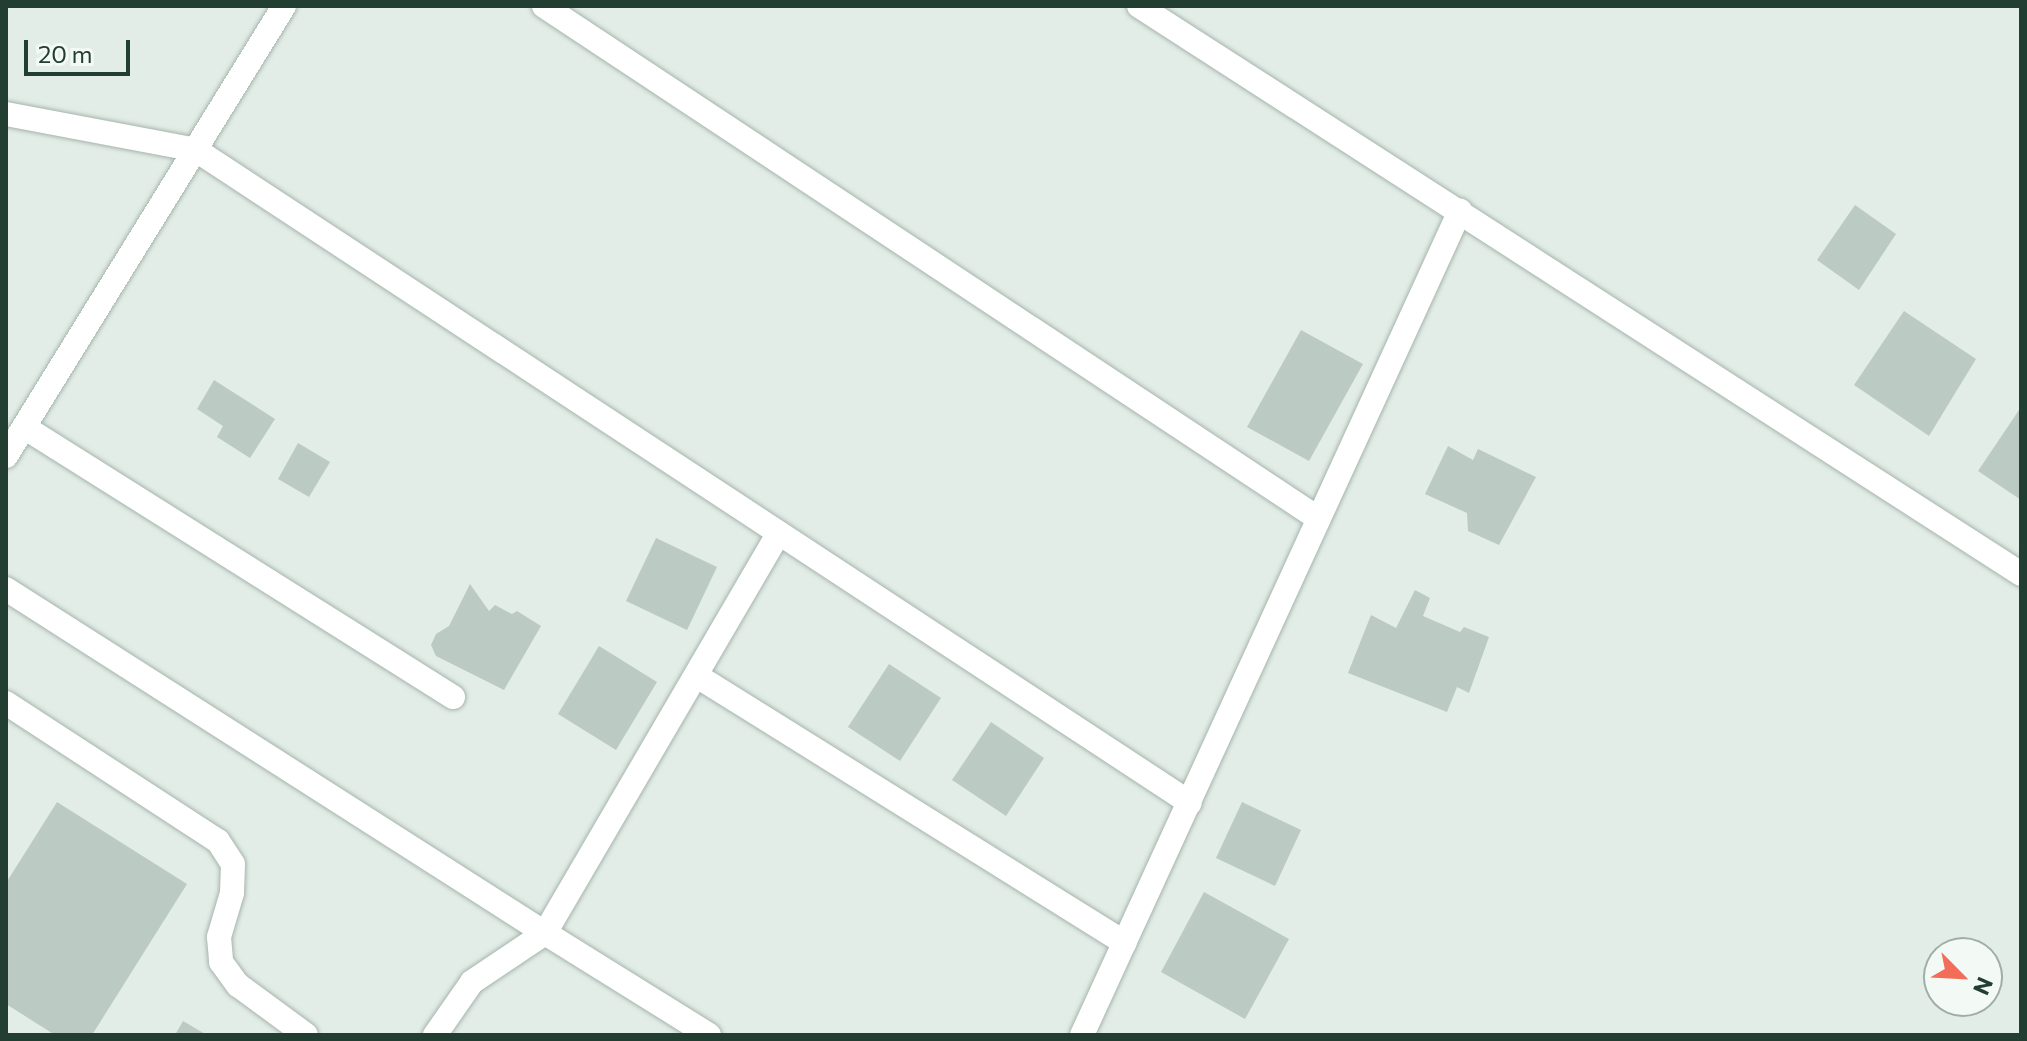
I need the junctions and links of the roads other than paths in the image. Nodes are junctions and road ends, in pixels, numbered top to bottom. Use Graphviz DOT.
graph roads {
  1 [pos="284,6"];
  2 [pos="544,6"];
  3 [pos="1139,6"];
  4 [pos="6,114"];
  5 [pos="196,150"];
  6 [pos="1460,211"];
  7 [pos="24,427"];
  8 [pos="6,456"];
  9 [pos="1319,519"];
  10 [pos="779,533"];
  11 [pos="2021,574"];
  12 [pos="6,589"];
  13 [pos="697,676"];
  14 [pos="453,697"];
  15 [pos="6,703"];
  16 [pos="1190,803"];
  17 [pos="545,933"];
  18 [pos="1125,943"];
  19 [pos="306,1035"];
  20 [pos="435,1035"];
  21 [pos="709,1035"];
  22 [pos="1082,1035"];
  1 -- 5 [label="street"];
  2 -- 9 [label="street"];
  3 -- 6 [label="street"];
  4 -- 5 [label="street"];
  5 -- 7 [label="street"];
  5 -- 10 [label="street"];
  6 -- 9 [label="street"];
  6 -- 11 [label="street"];
  7 -- 8 [label="street"];
  7 -- 14 [label="street"];
  9 -- 16 [label="street"];
  10 -- 13 [label="street"];
  10 -- 16 [label="street"];
  12 -- 17 [label="street"];
  13 -- 17 [label="street"];
  13 -- 18 [label="street"];
  15 -- 19 [label="street"];
  16 -- 18 [label="street"];
  17 -- 20 [label="street"];
  17 -- 21 [label="street"];
  18 -- 22 [label="street"];
}
